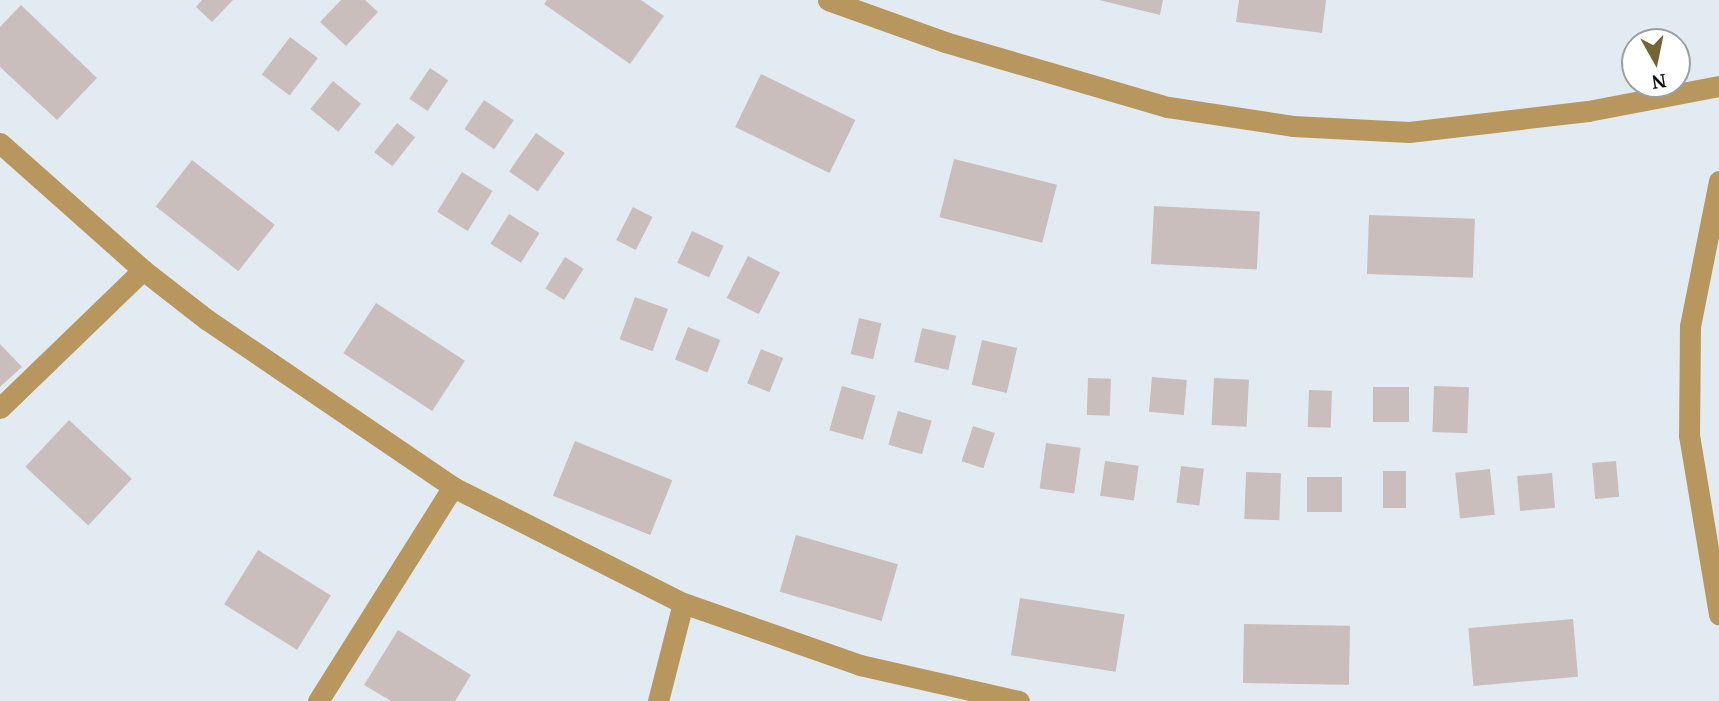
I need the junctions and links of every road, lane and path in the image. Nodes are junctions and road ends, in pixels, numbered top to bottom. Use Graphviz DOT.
graph roads {
  1 [pos="828,0"];
  2 [pos="1719,86"];
  3 [pos="0,143"];
  4 [pos="1719,181"];
  5 [pos="143,270"];
  6 [pos="0,408"];
  7 [pos="453,486"];
  8 [pos="683,603"];
  9 [pos="1719,615"];
  10 [pos="318,701"];
  11 [pos="658,701"];
  12 [pos="1019,701"];
  1 -- 2 [label="street"];
  3 -- 5 [label="street"];
  4 -- 9 [label="street"];
  5 -- 6 [label="street"];
  5 -- 7 [label="street"];
  7 -- 8 [label="street"];
  7 -- 10 [label="street"];
  8 -- 11 [label="street"];
  8 -- 12 [label="street"];
}
